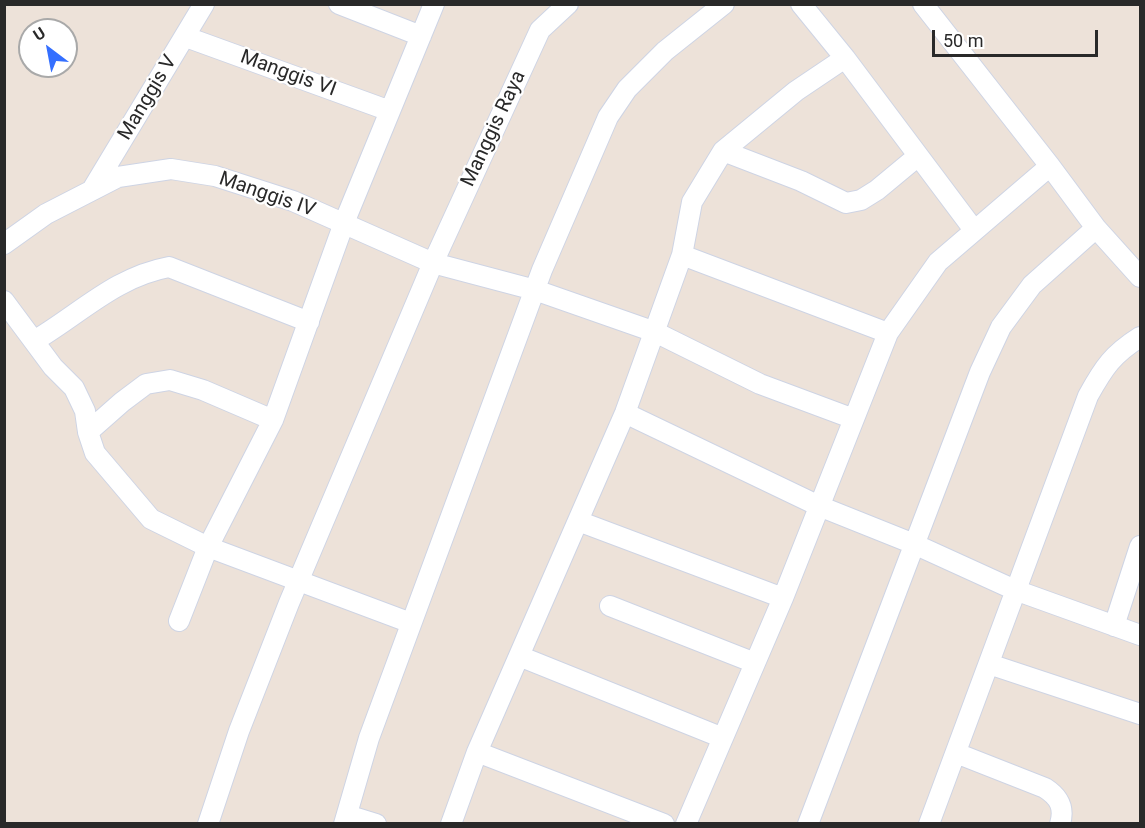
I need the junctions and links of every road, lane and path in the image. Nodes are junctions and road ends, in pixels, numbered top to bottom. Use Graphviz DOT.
graph roads {
  1 [pos="204,4"];
  2 [pos="339,4"];
  3 [pos="434,4"];
  4 [pos="568,4"];
  5 [pos="724,4"];
  6 [pos="801,4"];
  7 [pos="923,4"];
  8 [pos="421,36"];
  9 [pos="186,37"];
  10 [pos="845,58"];
  11 [pos="390,111"];
  12 [pos="723,151"];
  13 [pos="918,156"];
  14 [pos="1050,166"];
  15 [pos="91,191"];
  16 [pos="344,223"];
  17 [pos="1096,228"];
  18 [pos="974,230"];
  19 [pos="4,244"];
  20 [pos="682,255"];
  21 [pos="433,263"];
  22 [pos="1140,278"];
  23 [pos="535,290"];
  24 [pos="4,301"];
  25 [pos="309,322"];
  26 [pos="655,332"];
  27 [pos="888,333"];
  28 [pos="1140,337"];
  29 [pos="34,341"];
  30 [pos="625,413"];
  31 [pos="854,419"];
  32 [pos="273,420"];
  33 [pos="88,432"];
  34 [pos="819,506"];
  35 [pos="578,521"];
  36 [pos="914,544"];
  37 [pos="1140,546"];
  38 [pos="208,548"];
  39 [pos="299,581"];
  40 [pos="1015,590"];
  41 [pos="783,598"];
  42 [pos="610,606"];
  43 [pos="179,621"];
  44 [pos="411,623"];
  45 [pos="1114,626"];
  46 [pos="1140,634"];
  47 [pos="519,656"];
  48 [pos="755,663"];
  49 [pos="989,664"];
  50 [pos="1140,714"];
  51 [pos="723,738"];
  52 [pos="477,752"];
  53 [pos="956,753"];
  54 [pos="345,819"];
  55 [pos="208,824"];
  56 [pos="376,824"];
  57 [pos="451,824"];
  58 [pos="664,824"];
  59 [pos="686,824"];
  60 [pos="808,824"];
  61 [pos="930,824"];
  62 [pos="1060,824"];
  1 -- 9 [label="street, Manggis V"];
  2 -- 8 [label="street"];
  3 -- 8 [label="street"];
  4 -- 21 [label="street, Manggis Raya"];
  5 -- 23 [label="street"];
  6 -- 10 [label="street"];
  7 -- 14 [label="street"];
  8 -- 11 [label="street"];
  9 -- 11 [label="street, Manggis VI"];
  9 -- 15 [label="street, Manggis V"];
  10 -- 12 [label="street"];
  10 -- 13 [label="street"];
  11 -- 16 [label="street"];
  12 -- 13 [label="street"];
  12 -- 20 [label="street"];
  13 -- 18 [label="street"];
  14 -- 17 [label="street"];
  14 -- 18 [label="street"];
  15 -- 16 [label="street, Manggis IV"];
  15 -- 19 [label="street, Manggis IV"];
  16 -- 21 [label="street, Manggis IV"];
  16 -- 25 [label="street"];
  17 -- 22 [label="street"];
  17 -- 36 [label="street"];
  18 -- 27 [label="street"];
  20 -- 26 [label="street"];
  20 -- 27 [label="street"];
  21 -- 23 [label="street, Manggis IV"];
  21 -- 39 [label="street, Manggis Raya"];
  23 -- 26 [label="street, Manggis IV"];
  23 -- 44 [label="street"];
  24 -- 29 [label="street"];
  25 -- 29 [label="street"];
  25 -- 32 [label="street"];
  26 -- 30 [label="street"];
  26 -- 31 [label="street, Manggis IV"];
  27 -- 31 [label="street"];
  28 -- 40 [label="street"];
  29 -- 33 [label="street"];
  30 -- 34 [label="street"];
  30 -- 35 [label="street"];
  31 -- 34 [label="street"];
  32 -- 33 [label="street"];
  32 -- 38 [label="street"];
  33 -- 38 [label="street"];
  34 -- 36 [label="street"];
  34 -- 41 [label="street"];
  35 -- 41 [label="street"];
  35 -- 47 [label="street"];
  36 -- 40 [label="street"];
  36 -- 60 [label="street"];
  37 -- 45 [label="street"];
  38 -- 39 [label="street"];
  38 -- 43 [label="street"];
  39 -- 44 [label="street"];
  39 -- 55 [label="street, Manggis Raya"];
  40 -- 45 [label="street"];
  40 -- 49 [label="street"];
  41 -- 48 [label="street"];
  42 -- 48 [label="street"];
  44 -- 54 [label="street"];
  45 -- 46 [label="street"];
  47 -- 51 [label="street"];
  47 -- 52 [label="street"];
  48 -- 51 [label="street"];
  49 -- 50 [label="street"];
  49 -- 53 [label="street"];
  51 -- 59 [label="street"];
  52 -- 57 [label="street"];
  52 -- 58 [label="street"];
  53 -- 61 [label="street"];
  53 -- 62 [label="street"];
  54 -- 56 [label="street"];
}
